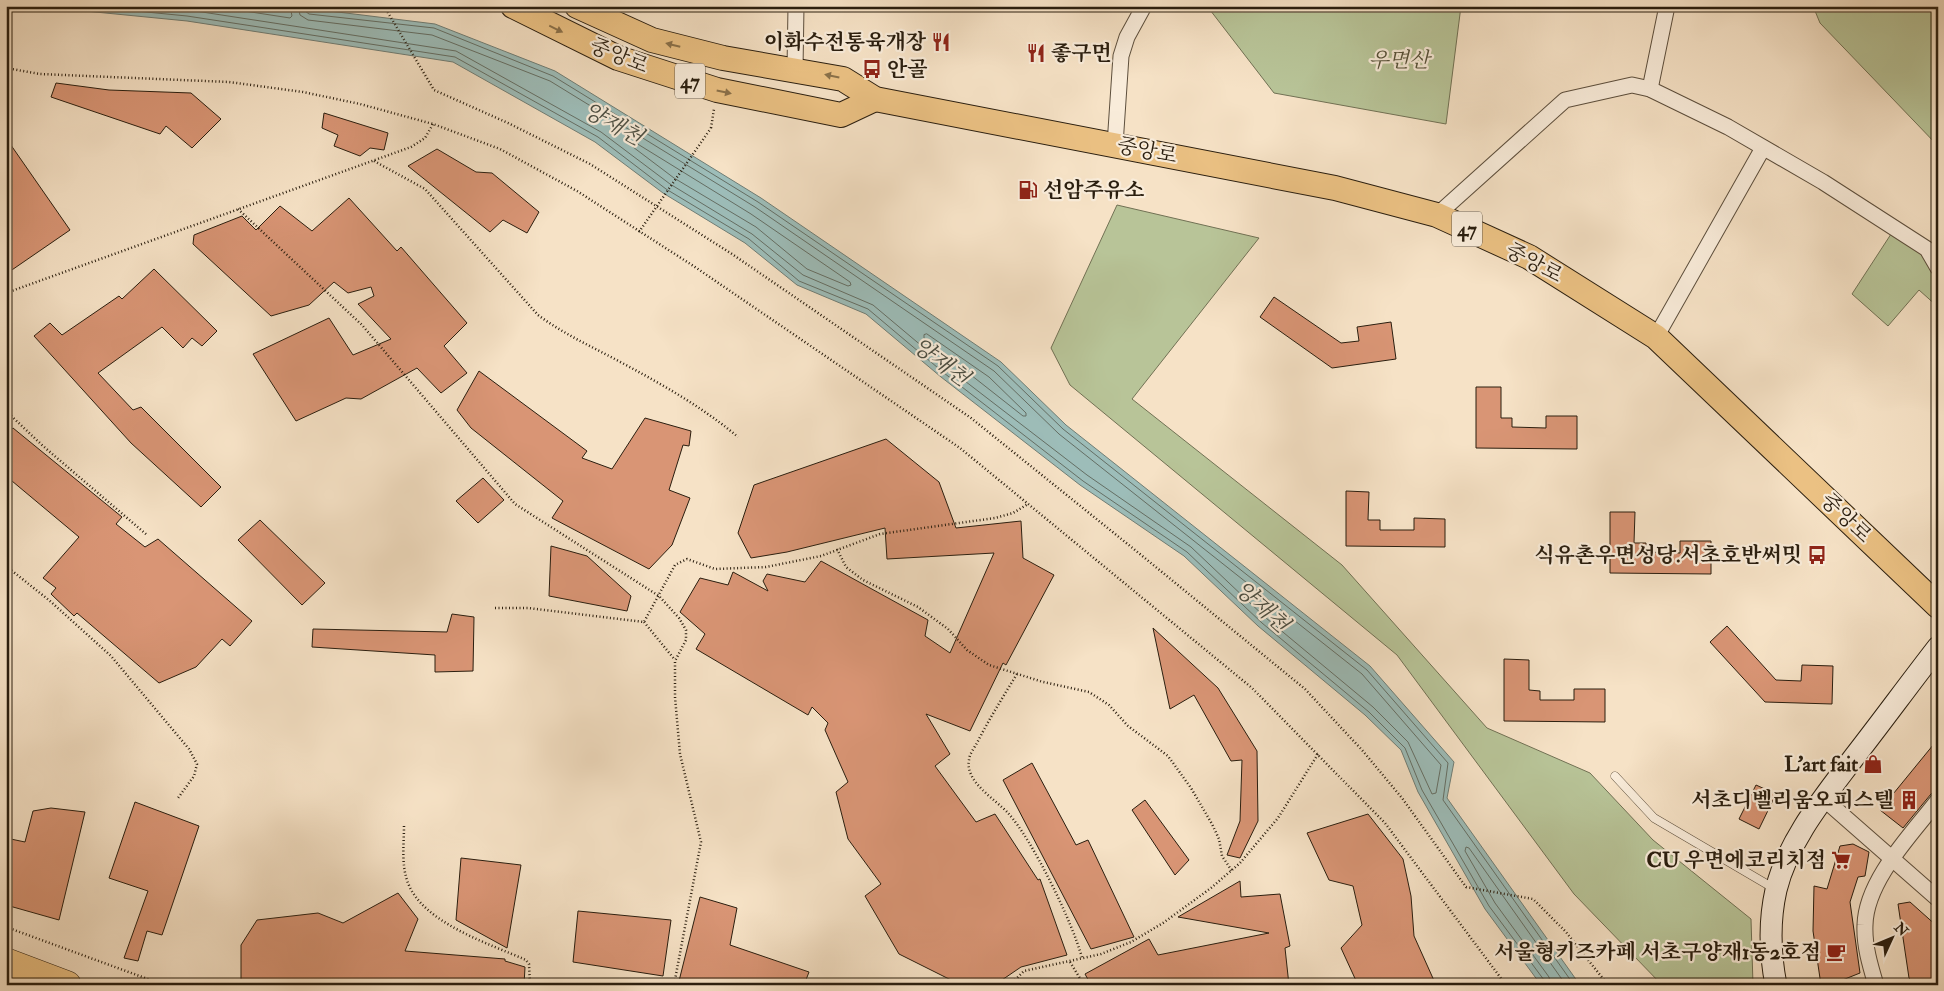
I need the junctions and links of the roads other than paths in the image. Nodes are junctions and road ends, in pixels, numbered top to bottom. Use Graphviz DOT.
graph roads {
  1 [pos="513,6"];
  2 [pos="577,6"];
  3 [pos="796,6"];
  4 [pos="1144,6"];
  5 [pos="1667,6"];
  6 [pos="795,68"];
  7 [pos="1650,89"];
  8 [pos="875,100"];
  9 [pos="1115,145"];
  10 [pos="1764,148"];
  11 [pos="1436,215"];
  12 [pos="1938,268"];
  13 [pos="1656,337"];
  14 [pos="1938,606"];
  15 [pos="1938,647"];
  16 [pos="1615,776"];
  17 [pos="1824,798"];
  18 [pos="1938,800"];
  19 [pos="1892,859"];
  20 [pos="1776,890"];
  21 [pos="1938,899"];
  22 [pos="6,962"];
  23 [pos="67,985"];
  24 [pos="1776,985"];
  25 [pos="1876,985"];
  1 -- 8 [label="main road, 중앙로 / 47, one-way"];
  6 -- 2 [label="main road, 중앙로 / 47, one-way"];
  3 -- 6 [label="street"];
  4 -- 9 [label="street"];
  5 -- 7 [label="street"];
  8 -- 6 [label="main road, 중앙로 / 47, one-way"];
  7 -- 10 [label="street"];
  7 -- 11 [label="street"];
  8 -- 9 [label="main road, 중앙로 / 47"];
  9 -- 11 [label="main road, 중앙로 / 47"];
  10 -- 12 [label="street"];
  10 -- 13 [label="street"];
  11 -- 13 [label="main road, 중앙로 / 47"];
  13 -- 14 [label="main road, 중앙로 / 47"];
  15 -- 17 [label="street"];
  16 -- 20 [label="lane"];
  17 -- 19 [label="street"];
  17 -- 20 [label="street"];
  18 -- 19 [label="street"];
  19 -- 21 [label="street"];
  19 -- 25 [label="street"];
  20 -- 24 [label="street"];
  22 -- 23 [label="highway"];
}
